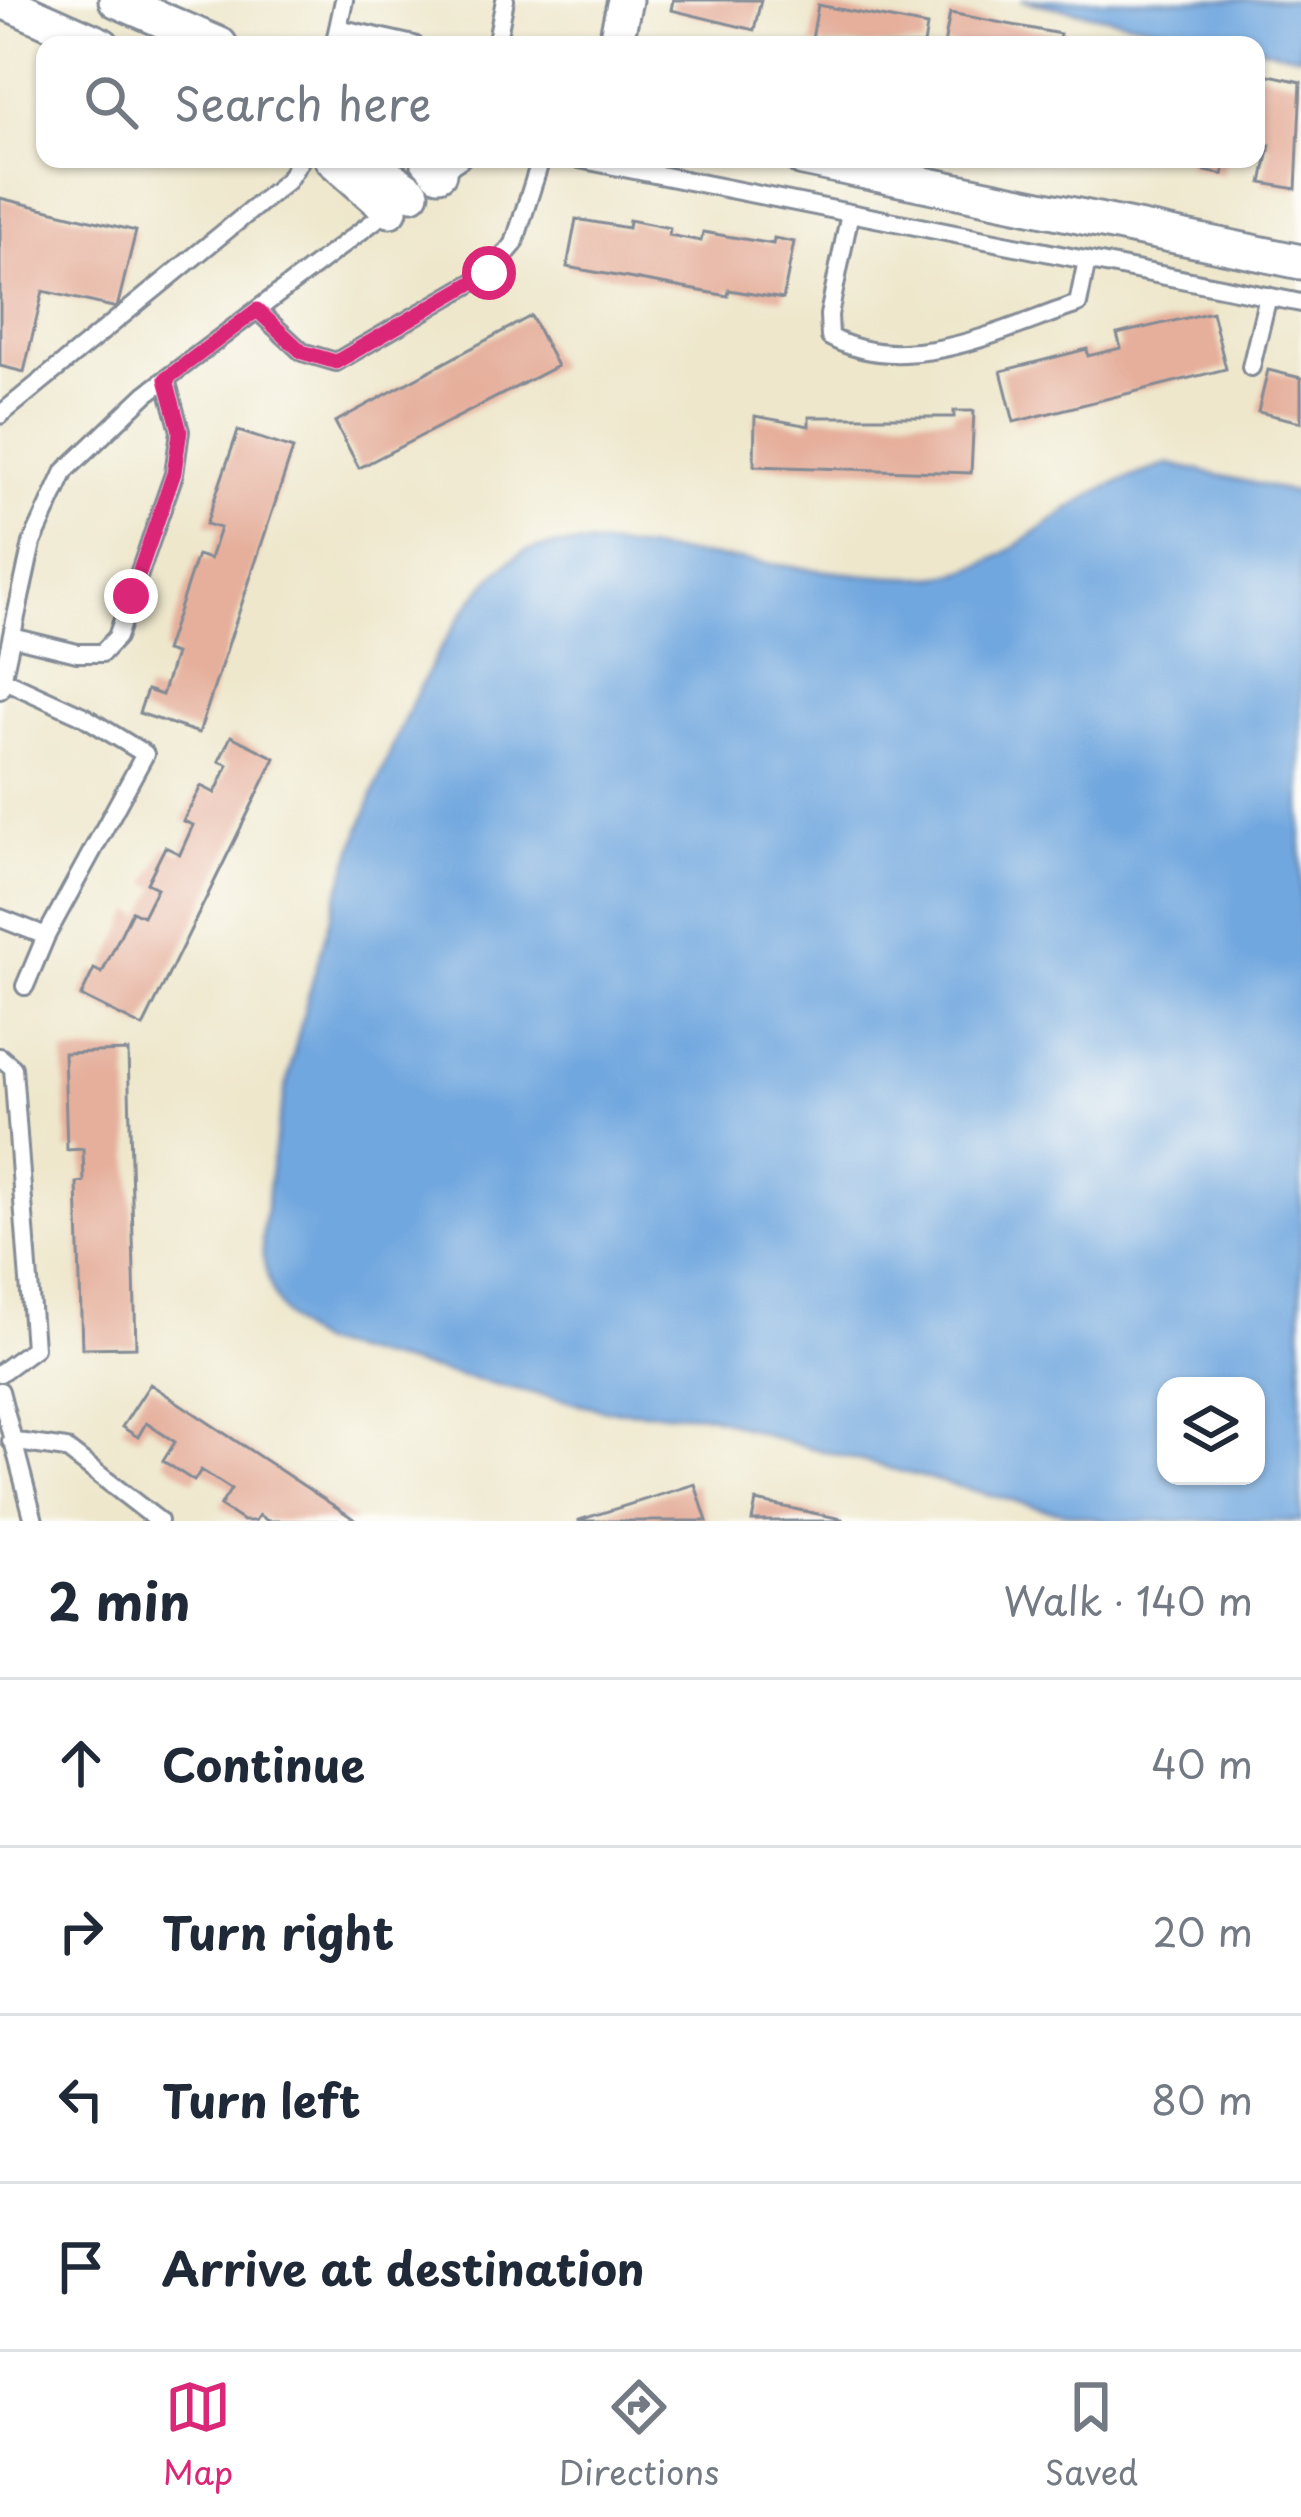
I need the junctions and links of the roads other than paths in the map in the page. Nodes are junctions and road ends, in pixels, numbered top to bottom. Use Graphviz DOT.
graph roads {
  1 [pos="0,0"];
  2 [pos="116,0"];
  3 [pos="344,0"];
  4 [pos="506,0"];
  5 [pos="625,0"];
  6 [pos="82,36"];
  7 [pos="199,36"];
  8 [pos="336,36"];
  9 [pos="498,36"];
  10 [pos="617,36"];
  11 [pos="295,168"];
  12 [pos="374,168"];
  13 [pos="392,168"];
  14 [pos="538,168"];
  15 [pos="624,168"];
  16 [pos="847,168"];
  17 [pos="426,179"];
  18 [pos="850,213"];
  19 [pos="1087,260"];
  20 [pos="1301,262"];
  21 [pos="1268,296"];
  22 [pos="1301,303"];
  23 [pos="257,310"];
  24 [pos="1251,367"];
  25 [pos="166,379"];
  26 [pos="0,415"];
  27 [pos="12,637"];
  28 [pos="1,685"];
  29 [pos="0,918"];
  30 [pos="46,936"];
  31 [pos="25,986"];
  32 [pos="0,1057"];
  33 [pos="0,1373"];
  34 [pos="0,1390"];
  35 [pos="11,1441"];
  36 [pos="34,1521"];
  37 [pos="159,1521"];
  1 -- 6 [label="street"];
  2 -- 7 [label="street"];
  3 -- 8 [label="lane"];
  4 -- 9 [label="lane"];
  5 -- 10 [label="street"];
  11 -- 26 [label="lane"];
  12 -- 17 [label="street"];
  13 -- 17 [label="street"];
  14 -- 23 [label="lane"];
  15 -- 18 [label="lane"];
  16 -- 20 [label="street"];
  17 -- 23 [label="lane"];
  18 -- 19 [label="lane"];
  18 -- 19 [label="lane"];
  19 -- 21 [label="lane"];
  21 -- 22 [label="lane"];
  21 -- 24 [label="lane"];
  23 -- 25 [label="lane"];
  25 -- 27 [label="lane"];
  25 -- 27 [label="lane"];
  27 -- 28 [label="lane"];
  28 -- 30 [label="lane"];
  29 -- 30 [label="lane"];
  30 -- 31 [label="lane"];
  32 -- 33 [label="lane"];
  34 -- 35 [label="lane"];
  35 -- 36 [label="lane"];
  35 -- 37 [label="lane"];
}
